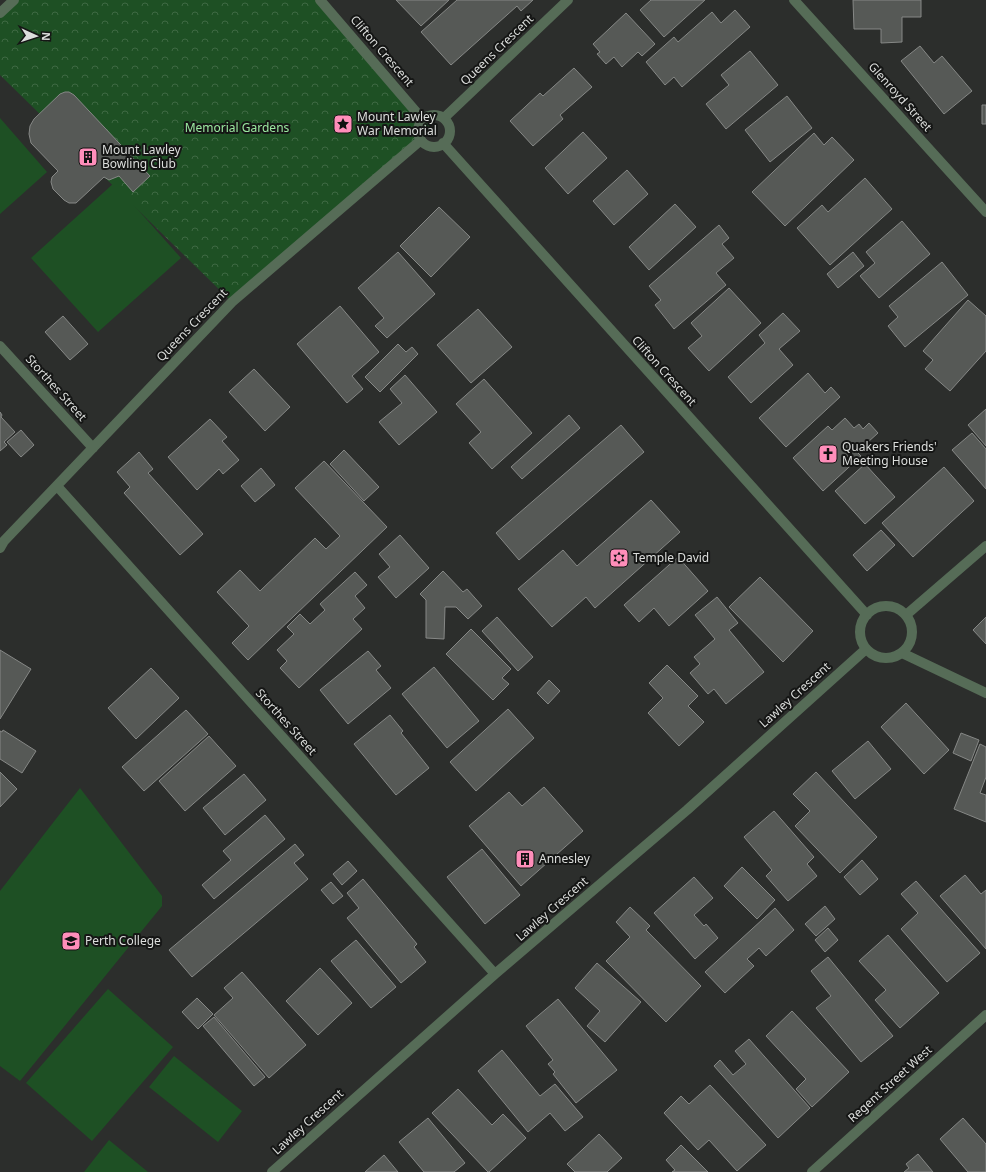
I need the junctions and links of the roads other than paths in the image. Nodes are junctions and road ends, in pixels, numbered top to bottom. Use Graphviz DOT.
graph roads {
  1 [pos="14,0"];
  2 [pos="320,0"];
  3 [pos="568,0"];
  4 [pos="794,0"];
  5 [pos="0,13"];
  6 [pos="444,118"];
  7 [pos="423,120"];
  8 [pos="421,140"];
  9 [pos="443,143"];
  10 [pos="986,212"];
  11 [pos="0,346"];
  12 [pos="92,448"];
  13 [pos="57,486"];
  14 [pos="986,546"];
  15 [pos="0,548"];
  16 [pos="867,615"];
  17 [pos="906,616"];
  18 [pos="866,649"];
  19 [pos="902,652"];
  20 [pos="986,693"];
  21 [pos="495,974"];
  22 [pos="986,1015"];
  23 [pos="272,1172"];
  24 [pos="812,1172"];
  1 -- 5 [label="street"];
  2 -- 7 [label="street, Clifton Crescent"];
  3 -- 6 [label="street, Queens Crescent"];
  4 -- 10 [label="street, Glenroyd Street"];
  6 -- 7 [label="street"];
  6 -- 9 [label="street"];
  7 -- 8 [label="street"];
  8 -- 9 [label="street"];
  8 -- 12 [label="street, Queens Crescent"];
  9 -- 16 [label="street, Clifton Crescent"];
  11 -- 12 [label="street, Storthes Street"];
  12 -- 13 [label="street, Queens Crescent"];
  13 -- 15 [label="street, Queens Crescent"];
  13 -- 21 [label="street, Storthes Street"];
  14 -- 17 [label="street"];
  16 -- 17 [label="street"];
  16 -- 18 [label="street"];
  17 -- 19 [label="street"];
  18 -- 19 [label="street"];
  18 -- 21 [label="street, Lawley Crescent"];
  19 -- 20 [label="street"];
  21 -- 23 [label="street, Lawley Crescent"];
  22 -- 24 [label="street, Regent Street West"];
}
